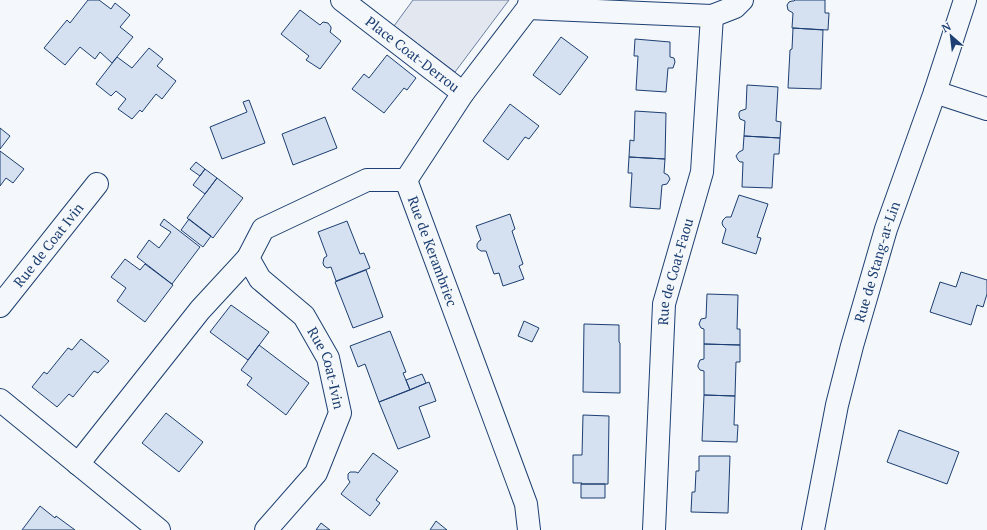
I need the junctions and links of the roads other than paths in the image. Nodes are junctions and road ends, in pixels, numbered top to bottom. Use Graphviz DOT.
graph roads {
  1 [pos="342,0"];
  2 [pos="742,0"];
  3 [pos="965,0"];
  4 [pos="529,4"];
  5 [pos="712,16"];
  6 [pos="935,92"];
  7 [pos="463,93"];
  8 [pos="987,109"];
  9 [pos="406,180"];
  10 [pos="97,184"];
  11 [pos="248,258"];
  12 [pos="0,306"];
  13 [pos="0,400"];
  14 [pos="78,464"];
  15 [pos="158,530"];
  16 [pos="266,530"];
  17 [pos="529,530"];
  18 [pos="654,530"];
  19 [pos="813,530"];
  1 -- 7 [label="street, Place Coat-Derrou"];
  2 -- 5 [label="street"];
  3 -- 6 [label="street, Rue de Stang-ar-Lin"];
  4 -- 5 [label="street"];
  4 -- 7 [label="street, Rue de Kerambriec"];
  5 -- 18 [label="street, Rue de Coat-Faou"];
  6 -- 8 [label="street"];
  6 -- 19 [label="street, Rue de Stang-ar-Lin"];
  7 -- 9 [label="street, Rue de Kerambriec"];
  9 -- 11 [label="street"];
  9 -- 17 [label="street, Rue de Kerambriec"];
  10 -- 12 [label="street, Rue de Coat Ivin"];
  11 -- 14 [label="street"];
  11 -- 16 [label="street, Rue Coat-Ivin"];
  13 -- 14 [label="street"];
  14 -- 15 [label="street"];
}
